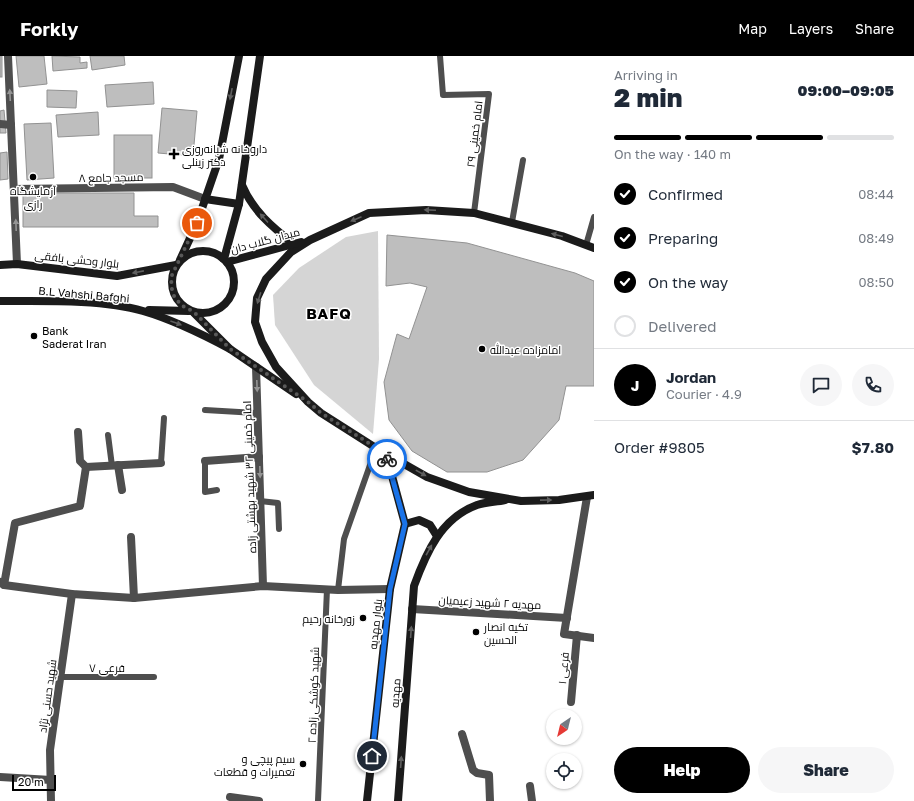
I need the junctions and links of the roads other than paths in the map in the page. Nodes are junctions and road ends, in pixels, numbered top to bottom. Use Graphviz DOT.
graph roads {
  1 [pos="8,56"];
  2 [pos="239,56"];
  3 [pos="260,56"];
  4 [pos="440,56"];
  5 [pos="0,124"];
  6 [pos="11,125"];
  7 [pos="523,160"];
  8 [pos="242,184"];
  9 [pos="14,189"];
  10 [pos="205,199"];
  11 [pos="239,204"];
  12 [pos="474,213"];
  13 [pos="594,217"];
  14 [pos="512,222"];
  15 [pos="310,240"];
  16 [pos="294,244"];
  17 [pos="586,245"];
  18 [pos="594,248"];
  19 [pos="225,260"];
  20 [pos="178,263"];
  21 [pos="17,264"];
  22 [pos="0,265"];
  23 [pos="0,301"];
  24 [pos="142,310"];
  25 [pos="192,312"];
  26 [pos="230,349"];
  27 [pos="256,367"];
  28 [pos="308,402"];
  29 [pos="205,410"];
  30 [pos="258,413"];
  31 [pos="164,418"];
  32 [pos="78,432"];
  33 [pos="108,435"];
  34 [pos="376,448"];
  35 [pos="386,454"];
  36 [pos="259,457"];
  37 [pos="205,461"];
  38 [pos="161,463"];
  39 [pos="115,465"];
  40 [pos="86,467"];
  41 [pos="122,490"];
  42 [pos="217,490"];
  43 [pos="590,496"];
  44 [pos="509,499"];
  45 [pos="260,501"];
  46 [pos="405,524"];
  47 [pos="279,529"];
  48 [pos="437,536"];
  49 [pos="131,537"];
  50 [pos="2,584"];
  51 [pos="263,586"];
  52 [pos="327,589"];
  53 [pos="390,589"];
  54 [pos="338,590"];
  55 [pos="72,594"];
  56 [pos="134,598"];
  57 [pos="412,609"];
  58 [pos="567,618"];
  59 [pos="577,635"];
  60 [pos="594,638"];
  61 [pos="60,677"];
  62 [pos="154,677"];
  63 [pos="571,702"];
  64 [pos="462,734"];
  65 [pos="0,777"];
  66 [pos="51,780"];
  67 [pos="530,786"];
  68 [pos="230,797"];
  69 [pos="51,801"];
  70 [pos="259,801"];
  71 [pos="318,801"];
  72 [pos="367,801"];
  73 [pos="398,801"];
  74 [pos="490,801"];
  75 [pos="532,801"];
  6 -- 1 [label="street, one-way"];
  2 -- 10 [label="main road, one-way"];
  3 -- 8 [label="main road"];
  4 -- 12 [label="lane, امام خمینی ۲۹"];
  5 -- 6 [label="street"];
  6 -- 9 [label="street"];
  7 -- 14 [label="lane"];
  8 -- 11 [label="main road"];
  16 -- 8 [label="main road, one-way"];
  9 -- 10 [label="street, مسجد جامع ۸"];
  21 -- 9 [label="street, one-way"];
  10 -- 11 [label="main road"];
  10 -- 20 [label="main road"];
  11 -- 19 [label="main road"];
  12 -- 14 [label="main road"];
  12 -- 15 [label="main road, one-way"];
  13 -- 17 [label="lane"];
  17 -- 14 [label="main road, one-way"];
  15 -- 16 [label="main road, میدان گلاب دان"];
  15 -- 28 [label="main road, one-way"];
  16 -- 19 [label="main road, میدان گلاب دان"];
  17 -- 18 [label="main road"];
  19 -- 20 [label="main road"];
  19 -- 25 [label="main road"];
  20 -- 21 [label="main road, بلوار وحشی بافقی, one-way"];
  20 -- 25 [label="main road"];
  21 -- 22 [label="main road, بلوار وحشی بافقی"];
  23 -- 24 [label="main road, B.L Vahshi Bafghi"];
  24 -- 25 [label="main road"];
  24 -- 26 [label="main road, B.L Vahshi Bafghi, one-way"];
  25 -- 26 [label="main road, B.L Vahshi Bafghi"];
  26 -- 27 [label="main road, B.L Vahshi Bafghi"];
  27 -- 28 [label="main road, B.L Vahshi Bafghi"];
  27 -- 30 [label="street, امام خمینی ۳۲ شهید بهشتی زاده, one-way"];
  28 -- 34 [label="main road"];
  29 -- 30 [label="lane"];
  30 -- 36 [label="street, امام خمینی ۳۲ شهید بهشتی زاده"];
  31 -- 38 [label="lane"];
  32 -- 40 [label="street"];
  33 -- 39 [label="lane"];
  34 -- 35 [label="main road"];
  34 -- 54 [label="lane"];
  35 -- 44 [label="main road, one-way"];
  35 -- 46 [label="main road, بلوار مهدیه"];
  36 -- 37 [label="street"];
  36 -- 45 [label="street, امام خمینی ۳۲ شهید بهشتی زاده, one-way"];
  37 -- 42 [label="lane"];
  38 -- 39 [label="street"];
  39 -- 40 [label="street"];
  39 -- 41 [label="street"];
  40 -- 50 [label="street"];
  44 -- 43 [label="main road, one-way"];
  43 -- 58 [label="street"];
  44 -- 48 [label="main road"];
  45 -- 47 [label="lane"];
  45 -- 51 [label="street, امام خمینی ۳۲ شهید بهشتی زاده"];
  46 -- 48 [label="main road"];
  46 -- 53 [label="main road, بلوار مهدیه"];
  57 -- 48 [label="main road, مهدیه, one-way"];
  49 -- 56 [label="street"];
  50 -- 55 [label="street"];
  51 -- 52 [label="street"];
  51 -- 56 [label="street"];
  52 -- 54 [label="street"];
  52 -- 71 [label="lane, شهید کوشکی زاده ۲"];
  53 -- 54 [label="street"];
  53 -- 72 [label="main road, بلوار مهدیه"];
  55 -- 56 [label="street"];
  55 -- 61 [label="street, شهید حسنی نژاد"];
  57 -- 58 [label="street, مهدیه ۲ شهید زعیمیان"];
  73 -- 57 [label="main road, مهدیه, one-way"];
  58 -- 59 [label="street"];
  59 -- 60 [label="street"];
  59 -- 63 [label="street, فرعی ۱"];
  61 -- 62 [label="lane, فرعی ۷"];
  61 -- 66 [label="street, شهید حسنی نژاد"];
  64 -- 74 [label="street"];
  65 -- 66 [label="street"];
  66 -- 69 [label="street, شهید حسنی نژاد"];
  67 -- 75 [label="street"];
  68 -- 70 [label="street"];
}
